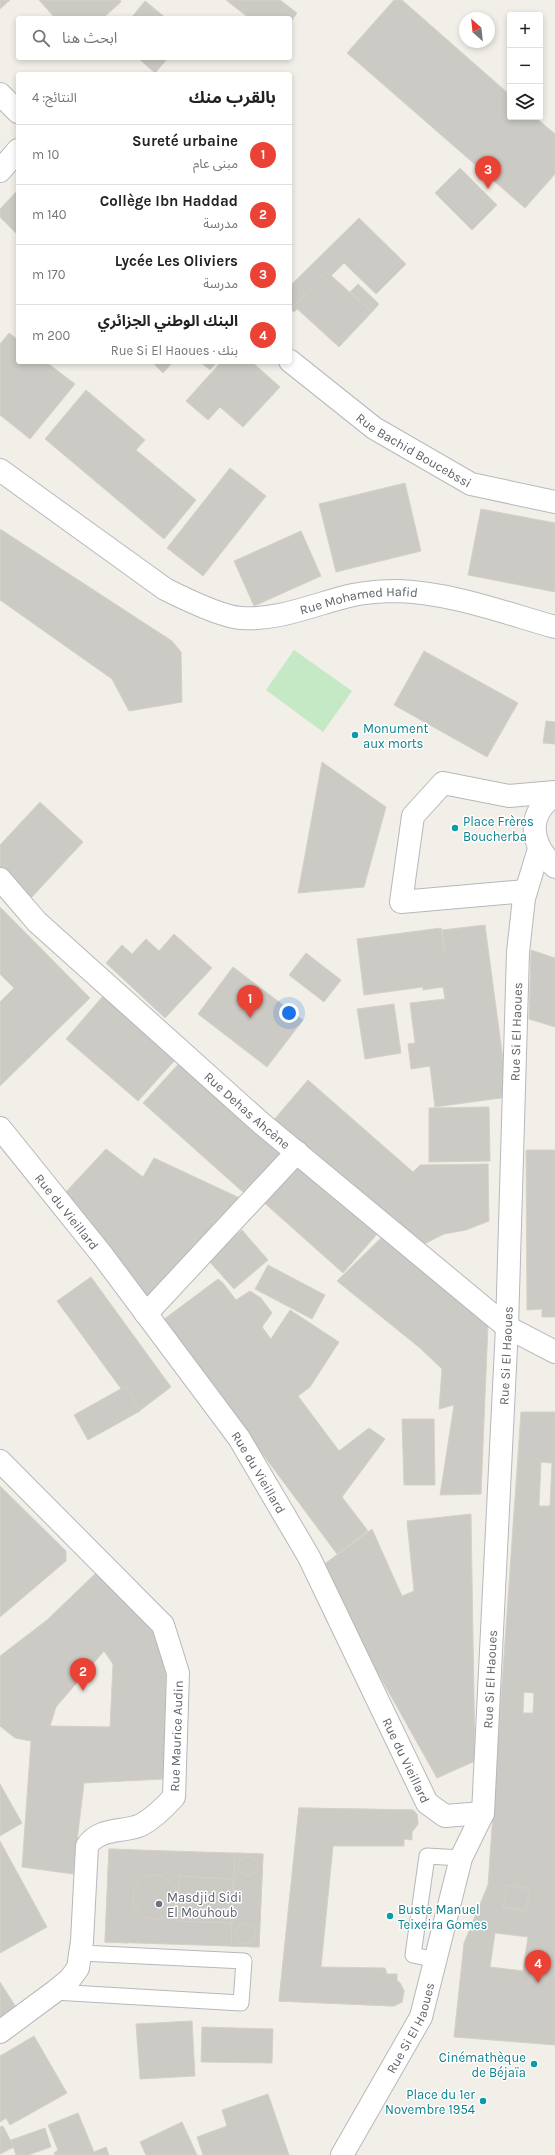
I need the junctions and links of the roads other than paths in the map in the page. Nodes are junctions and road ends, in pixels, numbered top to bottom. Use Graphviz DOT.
graph roads {
  1 [pos="0,94"];
  2 [pos="16,110"];
  3 [pos="16,152"];
  4 [pos="0,171"];
  5 [pos="292,364"];
  6 [pos="0,470"];
  7 [pos="555,502"];
  8 [pos="555,627"];
  9 [pos="555,794"];
  10 [pos="539,849"];
  11 [pos="555,867"];
  12 [pos="0,880"];
  13 [pos="526,891"];
  14 [pos="0,1128"];
  15 [pos="296,1152"];
  16 [pos="146,1314"];
  17 [pos="507,1328"];
  18 [pos="555,1352"];
  19 [pos="0,1461"];
  20 [pos="483,1813"];
  21 [pos="461,1858"];
  22 [pos="81,1953"];
  23 [pos="436,1960"];
  24 [pos="54,1992"];
  25 [pos="0,2032"];
  26 [pos="342,2155"];
  1 -- 2 [label="street"];
  3 -- 4 [label="street"];
  5 -- 7 [label="street, Rue Bachid Boucebssi"];
  6 -- 8 [label="street, Rue Mohamed Hafid"];
  9 -- 10 [label="street"];
  9 -- 13 [label="street"];
  10 -- 11 [label="street"];
  10 -- 13 [label="street, Rue Si El Haoues"];
  12 -- 15 [label="street, Rue Dehas Ahcène"];
  13 -- 17 [label="street, Rue Si El Haoues"];
  14 -- 16 [label="street, Rue du Vieillard"];
  15 -- 16 [label="street"];
  15 -- 17 [label="street, Rue Dehas Ahcène"];
  16 -- 20 [label="street, Rue du Vieillard"];
  17 -- 18 [label="street, Rue Dehas Ahcène"];
  17 -- 20 [label="street, Rue Si El Haoues"];
  19 -- 22 [label="street, Rue Maurice Audin"];
  20 -- 21 [label="street, Rue Si El Haoues"];
  21 -- 23 [label="street, Rue Si El Haoues"];
  21 -- 23 [label="lane"];
  22 -- 24 [label="street, Rue Maurice Audin"];
  22 -- 24 [label="lane"];
  23 -- 26 [label="street, Rue Si El Haoues"];
  24 -- 25 [label="street, Rue Maurice Audin"];
}
